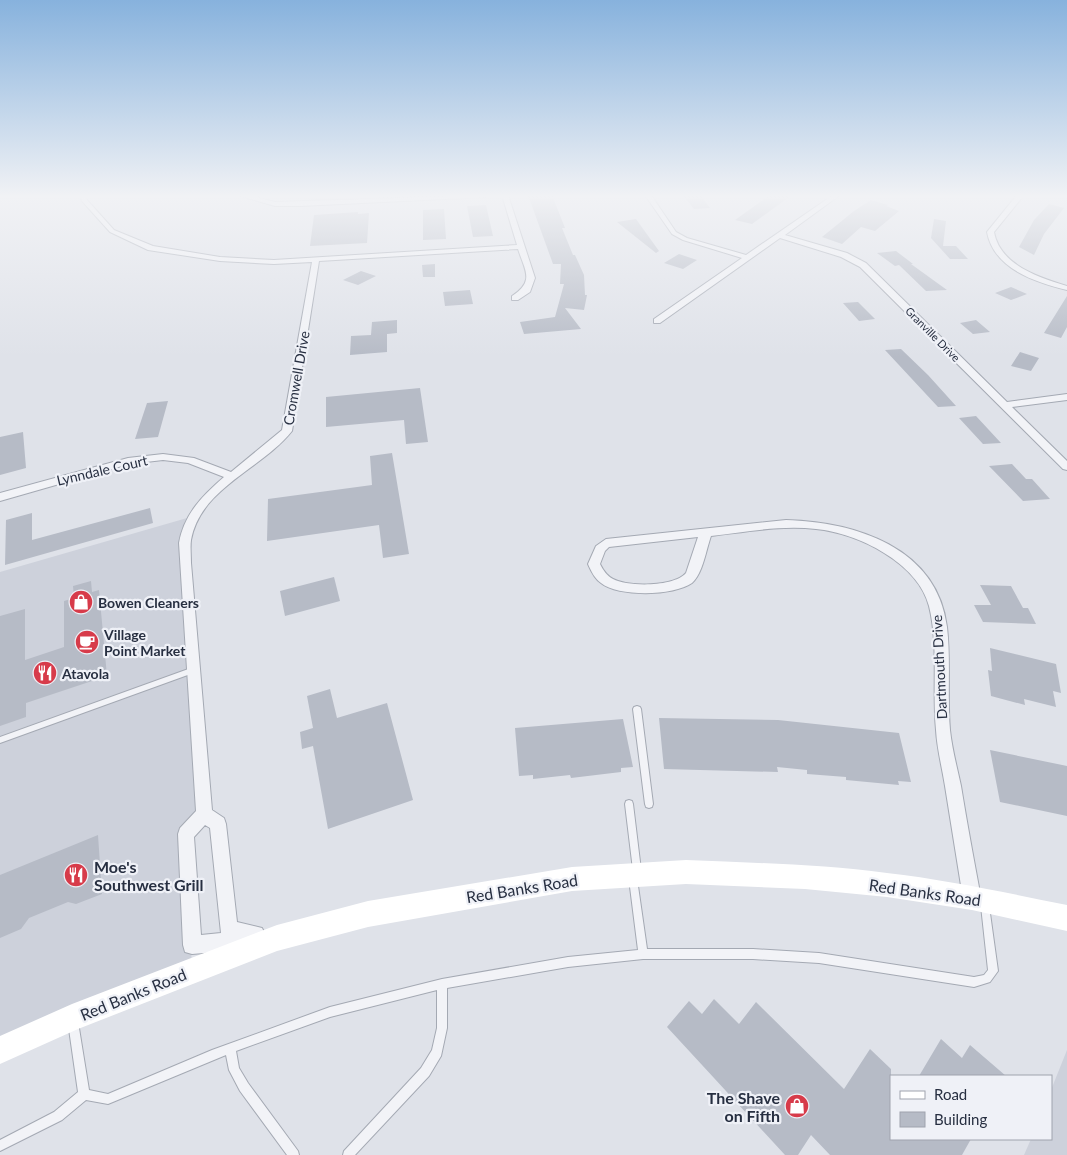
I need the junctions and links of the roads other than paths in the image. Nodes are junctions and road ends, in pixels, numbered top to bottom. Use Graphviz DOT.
graph roads {
  1 [pos="157,249"];
  2 [pos="489,249"];
  3 [pos="522,249"];
  4 [pos="718,249"];
  5 [pos="760,249"];
  6 [pos="824,249"];
  7 [pos="995,249"];
  8 [pos="748,258"];
  9 [pos="316,259"];
  10 [pos="1067,288"];
  11 [pos="515,298"];
  12 [pos="657,321"];
  13 [pos="1067,397"];
  14 [pos="1003,404"];
  15 [pos="1067,467"];
  16 [pos="232,476"];
  17 [pos="0,497"];
  18 [pos="706,532"];
  19 [pos="194,670"];
  20 [pos="637,709"];
  21 [pos="0,740"];
  22 [pos="629,804"];
  23 [pos="649,804"];
  24 [pos="204,814"];
  25 [pos="635,875"];
  26 [pos="978,899"];
  27 [pos="1067,918"];
  28 [pos="277,938"];
  29 [pos="643,954"];
  30 [pos="442,984"];
  31 [pos="72,1018"];
  32 [pos="230,1048"];
  33 [pos="0,1050"];
  34 [pos="84,1094"];
  35 [pos="0,1146"];
  36 [pos="294,1155"];
  37 [pos="348,1155"];
  1 -- 9 [label="street"];
  2 -- 9 [label="street"];
  3 -- 11 [label="street"];
  4 -- 8 [label="street"];
  5 -- 8 [label="street"];
  6 -- 14 [label="street, Granville Drive"];
  7 -- 10 [label="street"];
  8 -- 12 [label="street"];
  9 -- 16 [label="street, Cromwell Drive"];
  13 -- 14 [label="street"];
  14 -- 15 [label="street, Granville Drive"];
  16 -- 17 [label="street, Lynndale Court"];
  16 -- 19 [label="street, Cromwell Drive"];
  18 -- 18 [label="street, Dartmouth Drive"];
  18 -- 26 [label="street, Dartmouth Drive"];
  19 -- 21 [label="lane"];
  19 -- 24 [label="street, Cromwell Drive"];
  20 -- 23 [label="lane"];
  22 -- 25 [label="lane"];
  24 -- 28 [label="street"];
  24 -- 28 [label="street"];
  25 -- 26 [label="street, Red Banks Road"];
  25 -- 28 [label="street, Red Banks Road"];
  25 -- 29 [label="lane"];
  26 -- 27 [label="street, Red Banks Road"];
  26 -- 29 [label="lane"];
  28 -- 31 [label="street, Red Banks Road"];
  29 -- 30 [label="lane"];
  30 -- 32 [label="lane"];
  30 -- 37 [label="lane"];
  31 -- 33 [label="street, Red Banks Road"];
  31 -- 34 [label="lane"];
  32 -- 34 [label="lane"];
  32 -- 36 [label="lane"];
  34 -- 35 [label="lane"];
}
